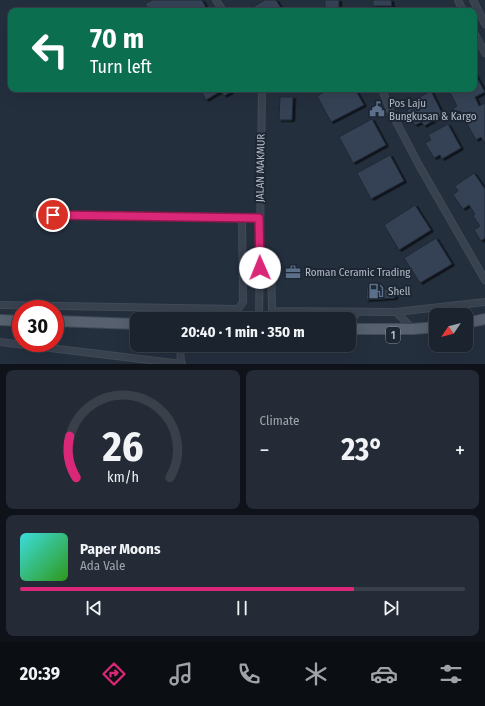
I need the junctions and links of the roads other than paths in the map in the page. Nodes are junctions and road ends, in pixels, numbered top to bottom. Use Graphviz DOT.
graph roads {
  1 [pos="473,0"];
  2 [pos="485,24"];
  3 [pos="477,38"];
  4 [pos="485,53"];
  5 [pos="262,92"];
  6 [pos="383,92"];
  7 [pos="37,215"];
  8 [pos="242,217"];
  9 [pos="259,218"];
  10 [pos="260,268"];
  11 [pos="485,280"];
  12 [pos="485,302"];
  13 [pos="0,305"];
  14 [pos="260,305"];
  15 [pos="272,305"];
  16 [pos="260,312"];
  17 [pos="356,312"];
  18 [pos="396,312"];
  19 [pos="485,319"];
  20 [pos="0,320"];
  21 [pos="12,321"];
  22 [pos="64,321"];
  23 [pos="473,322"];
  24 [pos="130,324"];
  25 [pos="0,326"];
  26 [pos="485,326"];
  27 [pos="12,327"];
  28 [pos="64,327"];
  29 [pos="429,328"];
  30 [pos="473,328"];
  31 [pos="356,329"];
  32 [pos="413,329"];
  33 [pos="130,330"];
  34 [pos="429,333"];
  35 [pos="356,334"];
  36 [pos="12,341"];
  37 [pos="0,342"];
  38 [pos="64,348"];
  39 [pos="181,352"];
  40 [pos="182,364"];
  1 -- 2 [label="street"];
  3 -- 4 [label="street"];
  5 -- 9 [label="street, JALAN MAKMUR"];
  6 -- 11 [label="street"];
  7 -- 8 [label="street"];
  8 -- 9 [label="street"];
  8 -- 13 [label="street"];
  9 -- 10 [label="street, JALAN MAKMUR"];
  10 -- 14 [label="street, JALAN MAKMUR"];
  10 -- 15 [label="street"];
  12 -- 18 [label="street"];
  14 -- 15 [label="street"];
  14 -- 16 [label="street, JALAN MAKMUR"];
  15 -- 17 [label="street"];
  17 -- 18 [label="street"];
  18 -- 32 [label="street"];
  19 -- 23 [label="main road"];
  20 -- 21 [label="main road"];
  22 -- 24 [label="main road"];
  25 -- 27 [label="main road"];
  26 -- 30 [label="main road"];
  28 -- 33 [label="main road"];
  29 -- 32 [label="main road, 1"];
  31 -- 32 [label="main road, 1"];
  34 -- 35 [label="main road, 1"];
  36 -- 37 [label="street"];
  38 -- 40 [label="street"];
  39 -- 40 [label="street"];
}
